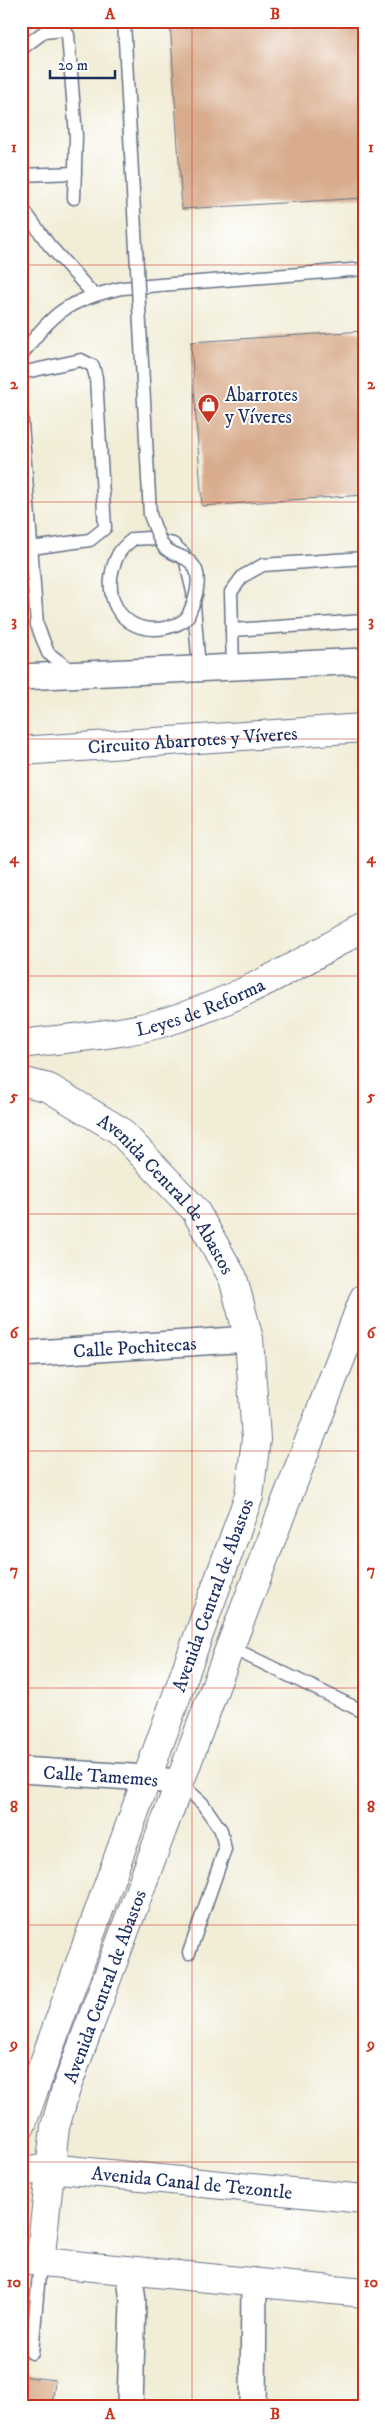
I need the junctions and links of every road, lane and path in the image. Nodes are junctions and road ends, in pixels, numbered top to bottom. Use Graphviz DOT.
graph roads {
  1 [pos="124,21"];
  2 [pos="21,49"];
  3 [pos="75,173"];
  4 [pos="21,175"];
  5 [pos="74,198"];
  6 [pos="21,206"];
  7 [pos="364,269"];
  8 [pos="93,294"];
  9 [pos="21,356"];
  10 [pos="21,372"];
  11 [pos="21,410"];
  12 [pos="31,548"];
  13 [pos="364,558"];
  14 [pos="364,621"];
  15 [pos="232,630"];
  16 [pos="364,661"];
  17 [pos="233,668"];
  18 [pos="199,669"];
  19 [pos="77,675"];
  20 [pos="21,677"];
  21 [pos="364,728"];
  22 [pos="21,751"];
  23 [pos="364,927"];
  24 [pos="21,1044"];
  25 [pos="21,1081"];
  26 [pos="364,1298"];
  27 [pos="359,1324"];
  28 [pos="248,1339"];
  29 [pos="21,1354"];
  30 [pos="230,1647"];
  31 [pos="364,1712"];
  32 [pos="21,1770"];
  33 [pos="147,1778"];
  34 [pos="180,1783"];
  35 [pos="189,1953"];
  36 [pos="21,2126"];
  37 [pos="49,2168"];
  38 [pos="21,2172"];
  39 [pos="364,2198"];
  40 [pos="31,2261"];
  41 [pos="129,2270"];
  42 [pos="254,2281"];
  43 [pos="364,2293"];
  44 [pos="32,2353"];
  45 [pos="130,2406"];
  46 [pos="253,2406"];
  1 -- 18 [label="lane, bridge"];
  2 -- 3 [label="lane"];
  3 -- 4 [label="lane"];
  3 -- 5 [label="lane"];
  6 -- 8 [label="lane"];
  7 -- 8 [label="lane"];
  8 -- 9 [label="lane"];
  10 -- 12 [label="lane"];
  11 -- 12 [label="lane"];
  12 -- 19 [label="lane"];
  13 -- 15 [label="lane"];
  14 -- 15 [label="lane"];
  15 -- 17 [label="lane"];
  16 -- 17 [label="street"];
  17 -- 18 [label="street"];
  18 -- 19 [label="street"];
  19 -- 20 [label="street"];
  21 -- 22 [label="street, Circuito Abarrotes y Víveres"];
  23 -- 24 [label="street, Leyes de Reforma"];
  25 -- 28 [label="street, Avenida Central de Abastos"];
  26 -- 27 [label="street, Avenida Central de Abastos"];
  27 -- 30 [label="street, Avenida Central de Abastos"];
  28 -- 29 [label="street, Calle Pochitecas"];
  28 -- 33 [label="street, Avenida Central de Abastos"];
  30 -- 31 [label="lane"];
  30 -- 34 [label="street, Avenida Central de Abastos"];
  32 -- 33 [label="street, Calle Tamemes"];
  33 -- 34 [label="street, Calle Tamemes"];
  33 -- 36 [label="street, Avenida Central de Abastos"];
  34 -- 35 [label="lane"];
  34 -- 37 [label="street, Avenida Central de Abastos"];
  37 -- 38 [label="street, Avenida Canal de Tezontle"];
  37 -- 39 [label="street, Avenida Canal de Tezontle"];
  37 -- 40 [label="street, Avenida Central de Abastos"];
  40 -- 41 [label="street"];
  40 -- 44 [label="lane"];
  41 -- 42 [label="street"];
  41 -- 45 [label="street"];
  42 -- 43 [label="street"];
  42 -- 46 [label="street"];
}
